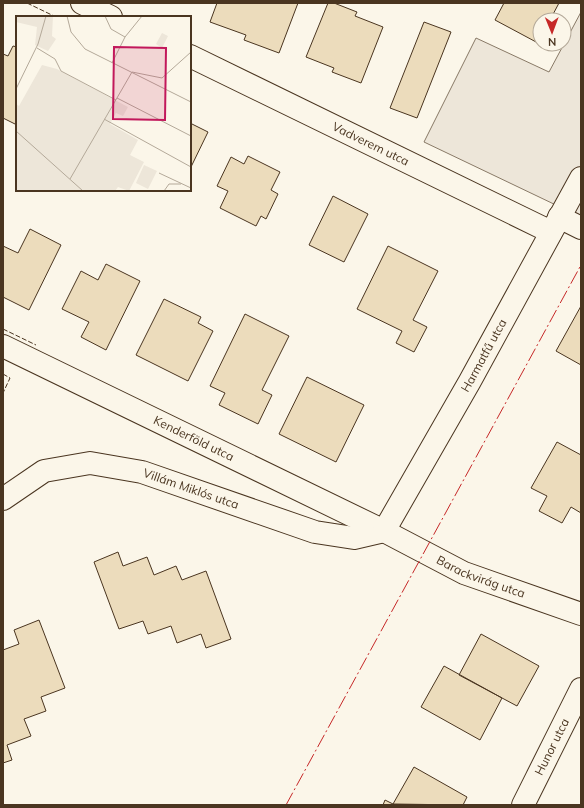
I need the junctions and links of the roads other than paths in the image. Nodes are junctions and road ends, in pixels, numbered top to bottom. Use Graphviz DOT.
graph roads {
  1 [pos="82,3"];
  2 [pos="108,16"];
  3 [pos="191,56"];
  4 [pos="581,178"];
  5 [pos="555,224"];
  6 [pos="581,228"];
  7 [pos="3,346"];
  8 [pos="3,499"];
  9 [pos="384,531"];
  10 [pos="581,614"];
  11 [pos="581,688"];
  12 [pos="522,805"];
  1 -- 2 [label="street"];
  3 -- 5 [label="street, Vadverem utca"];
  4 -- 5 [label="street, Harmatfű utca"];
  5 -- 6 [label="street, Vadverem utca"];
  5 -- 9 [label="street, Harmatfű utca"];
  7 -- 9 [label="street, Kenderföld utca"];
  8 -- 9 [label="street, Villám Miklós utca"];
  9 -- 10 [label="street, Barackvirág utca"];
  11 -- 12 [label="street, Hunor utca"];
}
